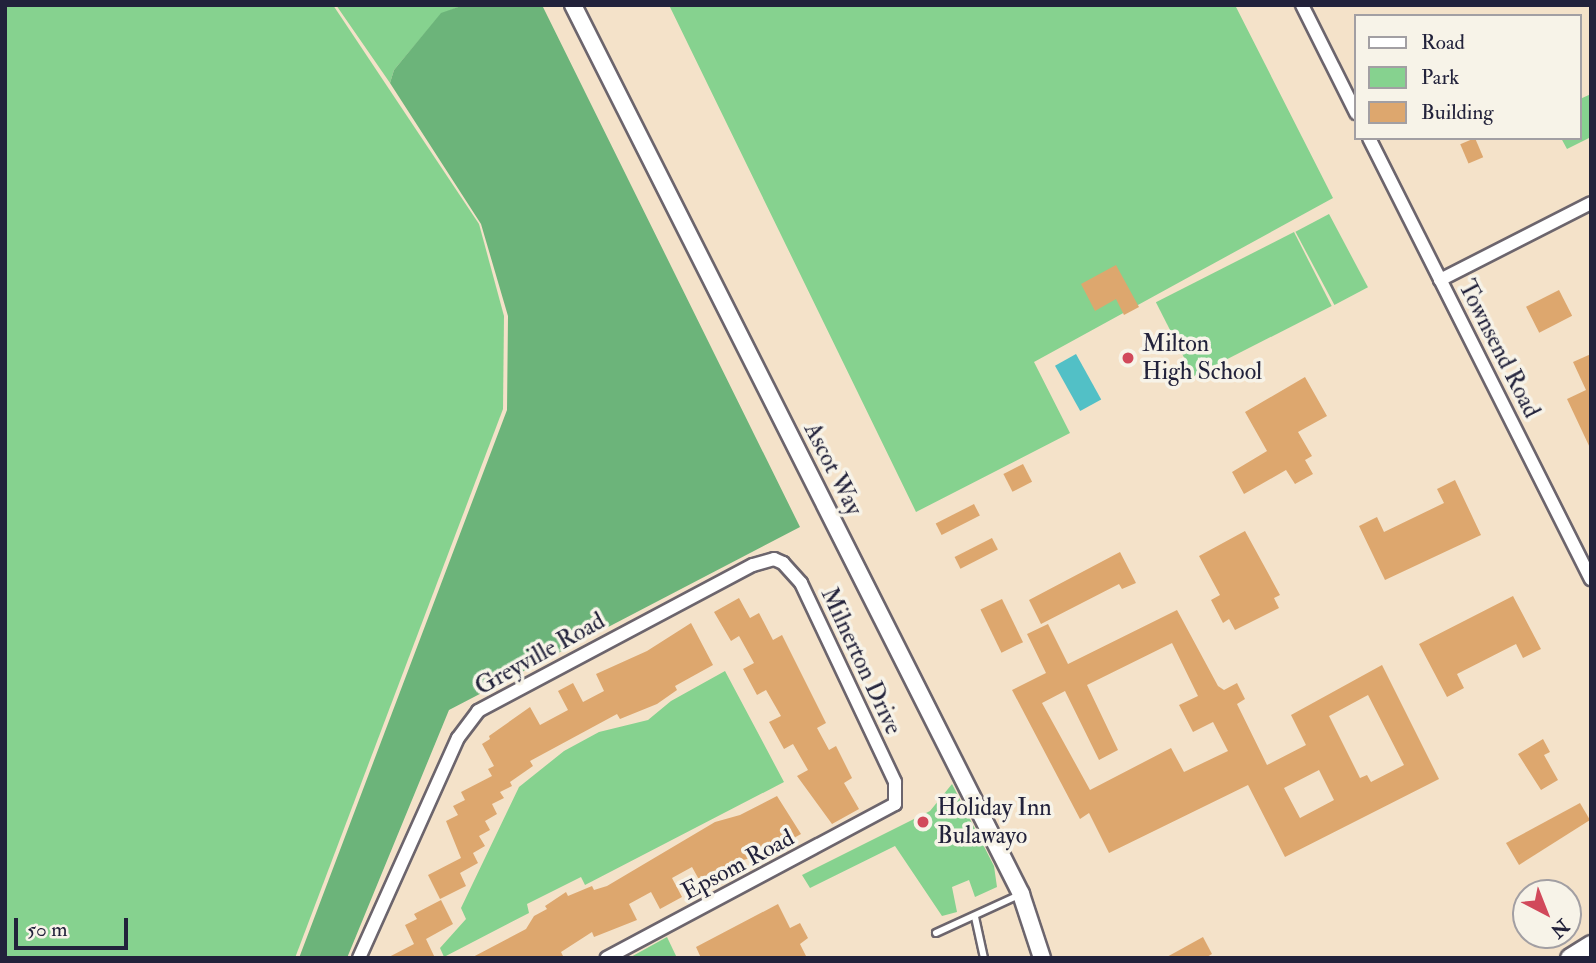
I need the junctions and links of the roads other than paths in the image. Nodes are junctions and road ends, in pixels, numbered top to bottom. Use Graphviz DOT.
graph roads {
  1 [pos="573,5"];
  2 [pos="1302,5"];
  3 [pos="1354,109"];
  4 [pos="1370,140"];
  5 [pos="1591,203"];
  6 [pos="1440,280"];
  7 [pos="753,565"];
  8 [pos="1591,579"];
  9 [pos="890,809"];
  10 [pos="1020,894"];
  11 [pos="975,917"];
  12 [pos="936,933"];
  13 [pos="1591,945"];
  14 [pos="359,958"];
  15 [pos="606,958"];
  16 [pos="984,958"];
  17 [pos="1042,958"];
  18 [pos="1570,958"];
  1 -- 10 [label="main road, Ascot Way"];
  2 -- 3 [label="street"];
  4 -- 6 [label="street, Townsend Road"];
  5 -- 6 [label="street"];
  6 -- 8 [label="street, Townsend Road"];
  7 -- 9 [label="street, Milnerton Drive"];
  7 -- 14 [label="street, Greyville Road"];
  9 -- 15 [label="street, Epsom Road"];
  10 -- 11 [label="lane"];
  10 -- 17 [label="main road, Ascot Way"];
  11 -- 12 [label="lane"];
  11 -- 16 [label="lane"];
  13 -- 18 [label="highway"];
}
